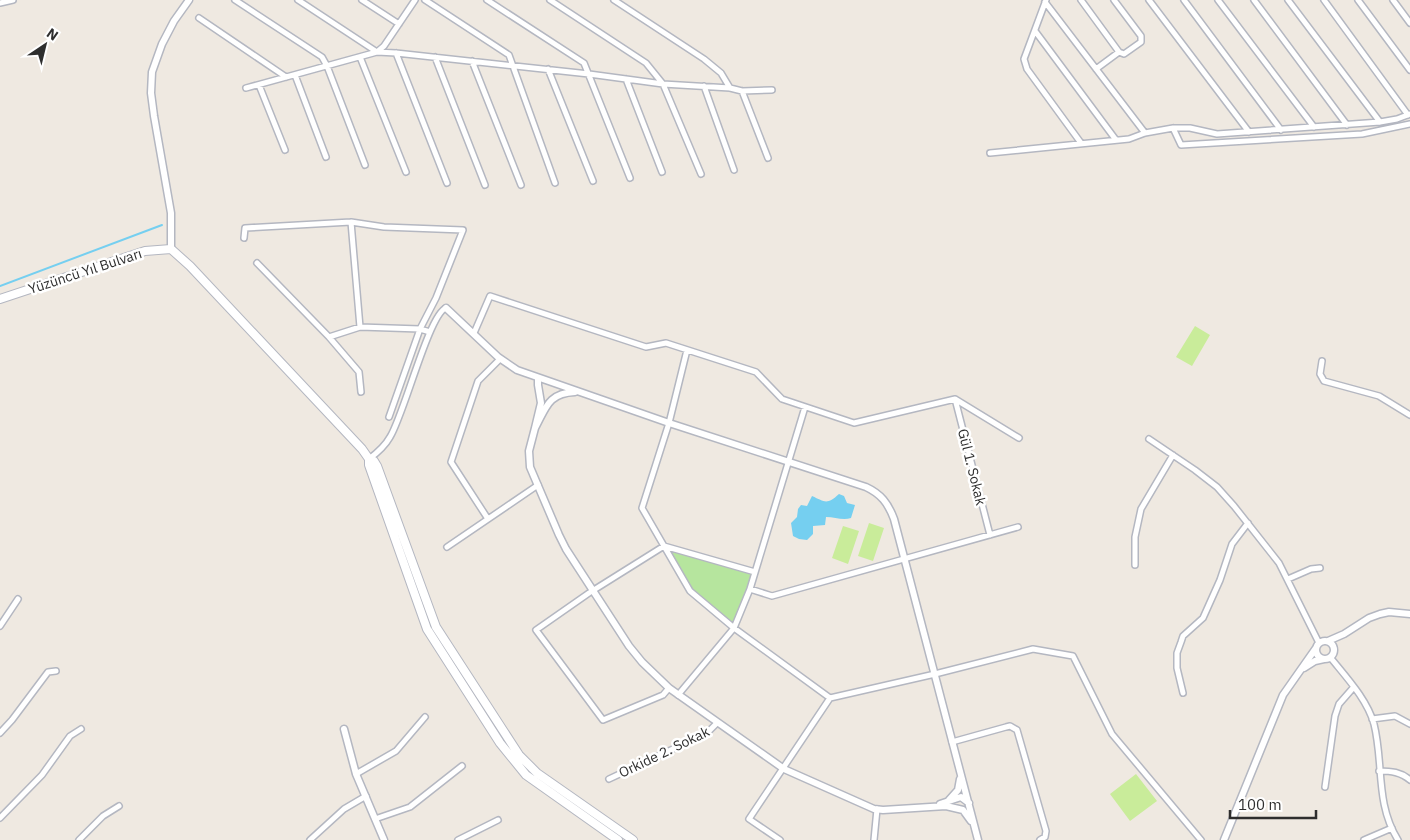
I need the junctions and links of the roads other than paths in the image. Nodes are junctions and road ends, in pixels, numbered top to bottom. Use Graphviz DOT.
graph roads {
  1 [pos="13,0"];
  2 [pos="189,0"];
  3 [pos="235,0"];
  4 [pos="298,0"];
  5 [pos="362,0"];
  6 [pos="415,0"];
  7 [pos="425,0"];
  8 [pos="488,0"];
  9 [pos="550,0"];
  10 [pos="614,0"];
  11 [pos="1081,0"];
  12 [pos="1114,0"];
  13 [pos="1149,0"];
  14 [pos="1184,0"];
  15 [pos="1218,0"];
  16 [pos="1254,0"];
  17 [pos="1288,0"];
  18 [pos="1324,0"];
  19 [pos="1358,0"];
  20 [pos="1392,0"];
  21 [pos="1045,1"];
  22 [pos="0,3"];
  23 [pos="199,18"];
  24 [pos="1410,23"];
  25 [pos="399,24"];
  26 [pos="1035,30"];
  27 [pos="377,52"];
  28 [pos="1118,52"];
  29 [pos="396,53"];
  30 [pos="360,57"];
  31 [pos="435,57"];
  32 [pos="472,61"];
  33 [pos="513,65"];
  34 [pos="328,66"];
  35 [pos="548,69"];
  36 [pos="1096,69"];
  37 [pos="1410,70"];
  38 [pos="589,74"];
  39 [pos="295,75"];
  40 [pos="286,77"];
  41 [pos="626,79"];
  42 [pos="663,84"];
  43 [pos="258,85"];
  44 [pos="704,86"];
  45 [pos="246,88"];
  46 [pos="730,88"];
  47 [pos="772,90"];
  48 [pos="742,91"];
  49 [pos="1409,114"];
  50 [pos="1380,122"];
  51 [pos="1410,124"];
  52 [pos="1347,125"];
  53 [pos="1173,128"];
  54 [pos="1314,128"];
  55 [pos="1281,130"];
  56 [pos="1249,132"];
  57 [pos="1145,133"];
  58 [pos="1116,140"];
  59 [pos="1081,143"];
  60 [pos="285,150"];
  61 [pos="990,154"];
  62 [pos="326,157"];
  63 [pos="768,158"];
  64 [pos="366,165"];
  65 [pos="734,170"];
  66 [pos="406,172"];
  67 [pos="662,172"];
  68 [pos="702,174"];
  69 [pos="630,178"];
  70 [pos="593,181"];
  71 [pos="447,183"];
  72 [pos="556,183"];
  73 [pos="485,185"];
  74 [pos="521,185"];
  75 [pos="351,222"];
  76 [pos="244,238"];
  77 [pos="171,249"];
  78 [pos="257,263"];
  79 [pos="0,299"];
  80 [pos="446,308"];
  81 [pos="360,327"];
  82 [pos="420,329"];
  83 [pos="430,332"];
  84 [pos="474,333"];
  85 [pos="329,337"];
  86 [pos="687,350"];
  87 [pos="500,358"];
  88 [pos="1322,361"];
  89 [pos="538,378"];
  90 [pos="547,381"];
  91 [pos="362,392"];
  92 [pos="578,392"];
  93 [pos="955,399"];
  94 [pos="550,401"];
  95 [pos="805,407"];
  96 [pos="1410,415"];
  97 [pos="389,417"];
  98 [pos="669,423"];
  99 [pos="535,428"];
  100 [pos="1019,438"];
  101 [pos="1149,439"];
  102 [pos="1173,455"];
  103 [pos="369,459"];
  104 [pos="789,462"];
  105 [pos="538,485"];
  106 [pos="488,519"];
  107 [pos="1248,523"];
  108 [pos="1018,527"];
  109 [pos="990,535"];
  110 [pos="664,546"];
  111 [pos="448,547"];
  112 [pos="904,558"];
  113 [pos="1135,565"];
  114 [pos="1320,568"];
  115 [pos="755,572"];
  116 [pos="1288,579"];
  117 [pos="750,589"];
  118 [pos="592,591"];
  119 [pos="18,599"];
  120 [pos="1410,614"];
  121 [pos="0,626"];
  122 [pos="734,628"];
  123 [pos="1344,634"];
  124 [pos="1328,641"];
  125 [pos="1317,645"];
  126 [pos="1333,648"];
  127 [pos="1328,658"];
  128 [pos="1301,670"];
  129 [pos="56,671"];
  130 [pos="935,674"];
  131 [pos="669,688"];
  132 [pos="1354,688"];
  133 [pos="1183,693"];
  134 [pos="678,695"];
  135 [pos="830,698"];
  136 [pos="425,717"];
  137 [pos="1372,719"];
  138 [pos="717,723"];
  139 [pos="1410,724"];
  140 [pos="81,729"];
  141 [pos="344,729"];
  142 [pos="0,733"];
  143 [pos="952,742"];
  144 [pos="462,766"];
  145 [pos="784,769"];
  146 [pos="1379,771"];
  147 [pos="960,772"];
  148 [pos="356,774"];
  149 [pos="609,779"];
  150 [pos="1410,780"];
  151 [pos="550,787"];
  152 [pos="1325,787"];
  153 [pos="366,796"];
  154 [pos="947,801"];
  155 [pos="969,803"];
  156 [pos="119,806"];
  157 [pos="931,806"];
  158 [pos="877,810"];
  159 [pos="0,818"];
  160 [pos="375,819"];
  161 [pos="498,820"];
  162 [pos="975,826"];
  163 [pos="1392,828"];
  164 [pos="79,840"];
  165 [pos="310,840"];
  166 [pos="384,840"];
  167 [pos="458,840"];
  168 [pos="618,840"];
  169 [pos="632,840"];
  170 [pos="780,840"];
  171 [pos="874,840"];
  172 [pos="978,840"];
  173 [pos="1040,840"];
  174 [pos="1201,840"];
  175 [pos="1224,840"];
  176 [pos="1364,840"];
  177 [pos="1398,840"];
  1 -- 22 [label="street"];
  2 -- 77 [label="street"];
  3 -- 34 [label="street"];
  4 -- 27 [label="street"];
  5 -- 25 [label="street"];
  6 -- 25 [label="street"];
  7 -- 33 [label="street"];
  8 -- 38 [label="street"];
  9 -- 42 [label="street"];
  10 -- 46 [label="street"];
  11 -- 28 [label="street"];
  12 -- 28 [label="street"];
  13 -- 56 [label="street"];
  14 -- 55 [label="street"];
  15 -- 54 [label="street"];
  16 -- 52 [label="street"];
  17 -- 50 [label="street"];
  18 -- 49 [label="street"];
  19 -- 37 [label="street"];
  20 -- 24 [label="street"];
  21 -- 26 [label="street"];
  21 -- 36 [label="street"];
  23 -- 40 [label="street"];
  25 -- 27 [label="street"];
  26 -- 58 [label="street"];
  26 -- 59 [label="street"];
  27 -- 29 [label="street"];
  27 -- 30 [label="street"];
  28 -- 36 [label="street"];
  29 -- 31 [label="street"];
  29 -- 71 [label="street"];
  30 -- 34 [label="street"];
  30 -- 66 [label="street"];
  31 -- 32 [label="street"];
  31 -- 73 [label="street"];
  32 -- 33 [label="street"];
  32 -- 74 [label="street"];
  33 -- 35 [label="street"];
  33 -- 72 [label="street"];
  34 -- 39 [label="street"];
  34 -- 64 [label="street"];
  35 -- 38 [label="street"];
  35 -- 70 [label="street"];
  36 -- 57 [label="street"];
  38 -- 41 [label="street"];
  38 -- 69 [label="street"];
  39 -- 40 [label="street"];
  39 -- 62 [label="street"];
  40 -- 43 [label="street"];
  41 -- 42 [label="street"];
  41 -- 67 [label="street"];
  42 -- 44 [label="street"];
  42 -- 68 [label="street"];
  43 -- 45 [label="street"];
  43 -- 60 [label="street"];
  44 -- 46 [label="street"];
  44 -- 65 [label="street"];
  46 -- 48 [label="street"];
  47 -- 48 [label="street"];
  48 -- 63 [label="street"];
  49 -- 50 [label="street"];
  50 -- 52 [label="street"];
  51 -- 53 [label="street"];
  52 -- 54 [label="street"];
  53 -- 56 [label="street"];
  53 -- 57 [label="street"];
  54 -- 55 [label="street"];
  55 -- 56 [label="street"];
  57 -- 58 [label="street"];
  58 -- 59 [label="street"];
  59 -- 61 [label="street"];
  75 -- 76 [label="street"];
  75 -- 81 [label="street"];
  75 -- 82 [label="street"];
  77 -- 79 [label="main road, Yüzüncü Yıl Bulvarı"];
  77 -- 103 [label="main road"];
  78 -- 85 [label="street"];
  80 -- 83 [label="street"];
  80 -- 84 [label="street"];
  81 -- 82 [label="street"];
  81 -- 85 [label="street"];
  82 -- 83 [label="street"];
  82 -- 97 [label="street"];
  83 -- 103 [label="street"];
  84 -- 86 [label="street"];
  84 -- 87 [label="street"];
  85 -- 91 [label="street"];
  86 -- 95 [label="street"];
  86 -- 98 [label="street"];
  87 -- 89 [label="street"];
  87 -- 106 [label="street"];
  88 -- 96 [label="street"];
  89 -- 90 [label="street"];
  89 -- 99 [label="street"];
  90 -- 92 [label="street"];
  90 -- 94 [label="street"];
  92 -- 94 [label="street"];
  92 -- 98 [label="street"];
  93 -- 95 [label="street"];
  93 -- 100 [label="street"];
  93 -- 109 [label="street, Gül 1. Sokak"];
  94 -- 99 [label="street"];
  95 -- 104 [label="street"];
  98 -- 104 [label="street"];
  98 -- 110 [label="street"];
  99 -- 105 [label="street"];
  101 -- 102 [label="street"];
  102 -- 107 [label="street"];
  102 -- 113 [label="street"];
  103 -- 151 [label="main road"];
  104 -- 112 [label="street"];
  104 -- 115 [label="street"];
  105 -- 106 [label="street"];
  105 -- 118 [label="street"];
  106 -- 111 [label="street"];
  107 -- 116 [label="street"];
  107 -- 133 [label="street"];
  108 -- 109 [label="street"];
  109 -- 112 [label="street"];
  110 -- 115 [label="street"];
  110 -- 118 [label="street"];
  110 -- 122 [label="street"];
  112 -- 117 [label="street"];
  112 -- 130 [label="street"];
  114 -- 116 [label="street"];
  115 -- 117 [label="street"];
  116 -- 125 [label="street"];
  117 -- 122 [label="street"];
  118 -- 131 [label="street"];
  118 -- 131 [label="street"];
  119 -- 121 [label="street"];
  120 -- 123 [label="street"];
  122 -- 134 [label="street"];
  122 -- 135 [label="street"];
  123 -- 124 [label="street"];
  123 -- 126 [label="street"];
  124 -- 125 [label="street"];
  124 -- 126 [label="street"];
  125 -- 127 [label="street"];
  125 -- 128 [label="street"];
  126 -- 127 [label="street"];
  127 -- 128 [label="street"];
  127 -- 132 [label="street"];
  128 -- 175 [label="street"];
  129 -- 142 [label="street"];
  130 -- 135 [label="street"];
  130 -- 143 [label="street"];
  130 -- 174 [label="street"];
  131 -- 134 [label="street"];
  132 -- 137 [label="street"];
  132 -- 152 [label="street"];
  134 -- 138 [label="street"];
  135 -- 145 [label="street"];
  136 -- 148 [label="street"];
  137 -- 139 [label="street"];
  137 -- 146 [label="street"];
  138 -- 145 [label="street"];
  138 -- 149 [label="street, Orkide 2. Sokak"];
  140 -- 159 [label="street"];
  141 -- 148 [label="street"];
  143 -- 147 [label="street"];
  143 -- 173 [label="street"];
  144 -- 160 [label="street"];
  145 -- 158 [label="street"];
  145 -- 170 [label="street"];
  146 -- 150 [label="street"];
  146 -- 163 [label="street"];
  147 -- 154 [label="street"];
  147 -- 155 [label="street"];
  148 -- 153 [label="street"];
  151 -- 168 [label="main road"];
  151 -- 169 [label="main road"];
  153 -- 160 [label="street"];
  153 -- 165 [label="street"];
  154 -- 155 [label="street"];
  154 -- 157 [label="street"];
  155 -- 162 [label="street"];
  156 -- 164 [label="street"];
  157 -- 158 [label="street"];
  157 -- 162 [label="street"];
  158 -- 171 [label="street"];
  160 -- 166 [label="street"];
  161 -- 167 [label="street"];
  162 -- 172 [label="street"];
  163 -- 176 [label="street"];
  163 -- 177 [label="street"];
}
